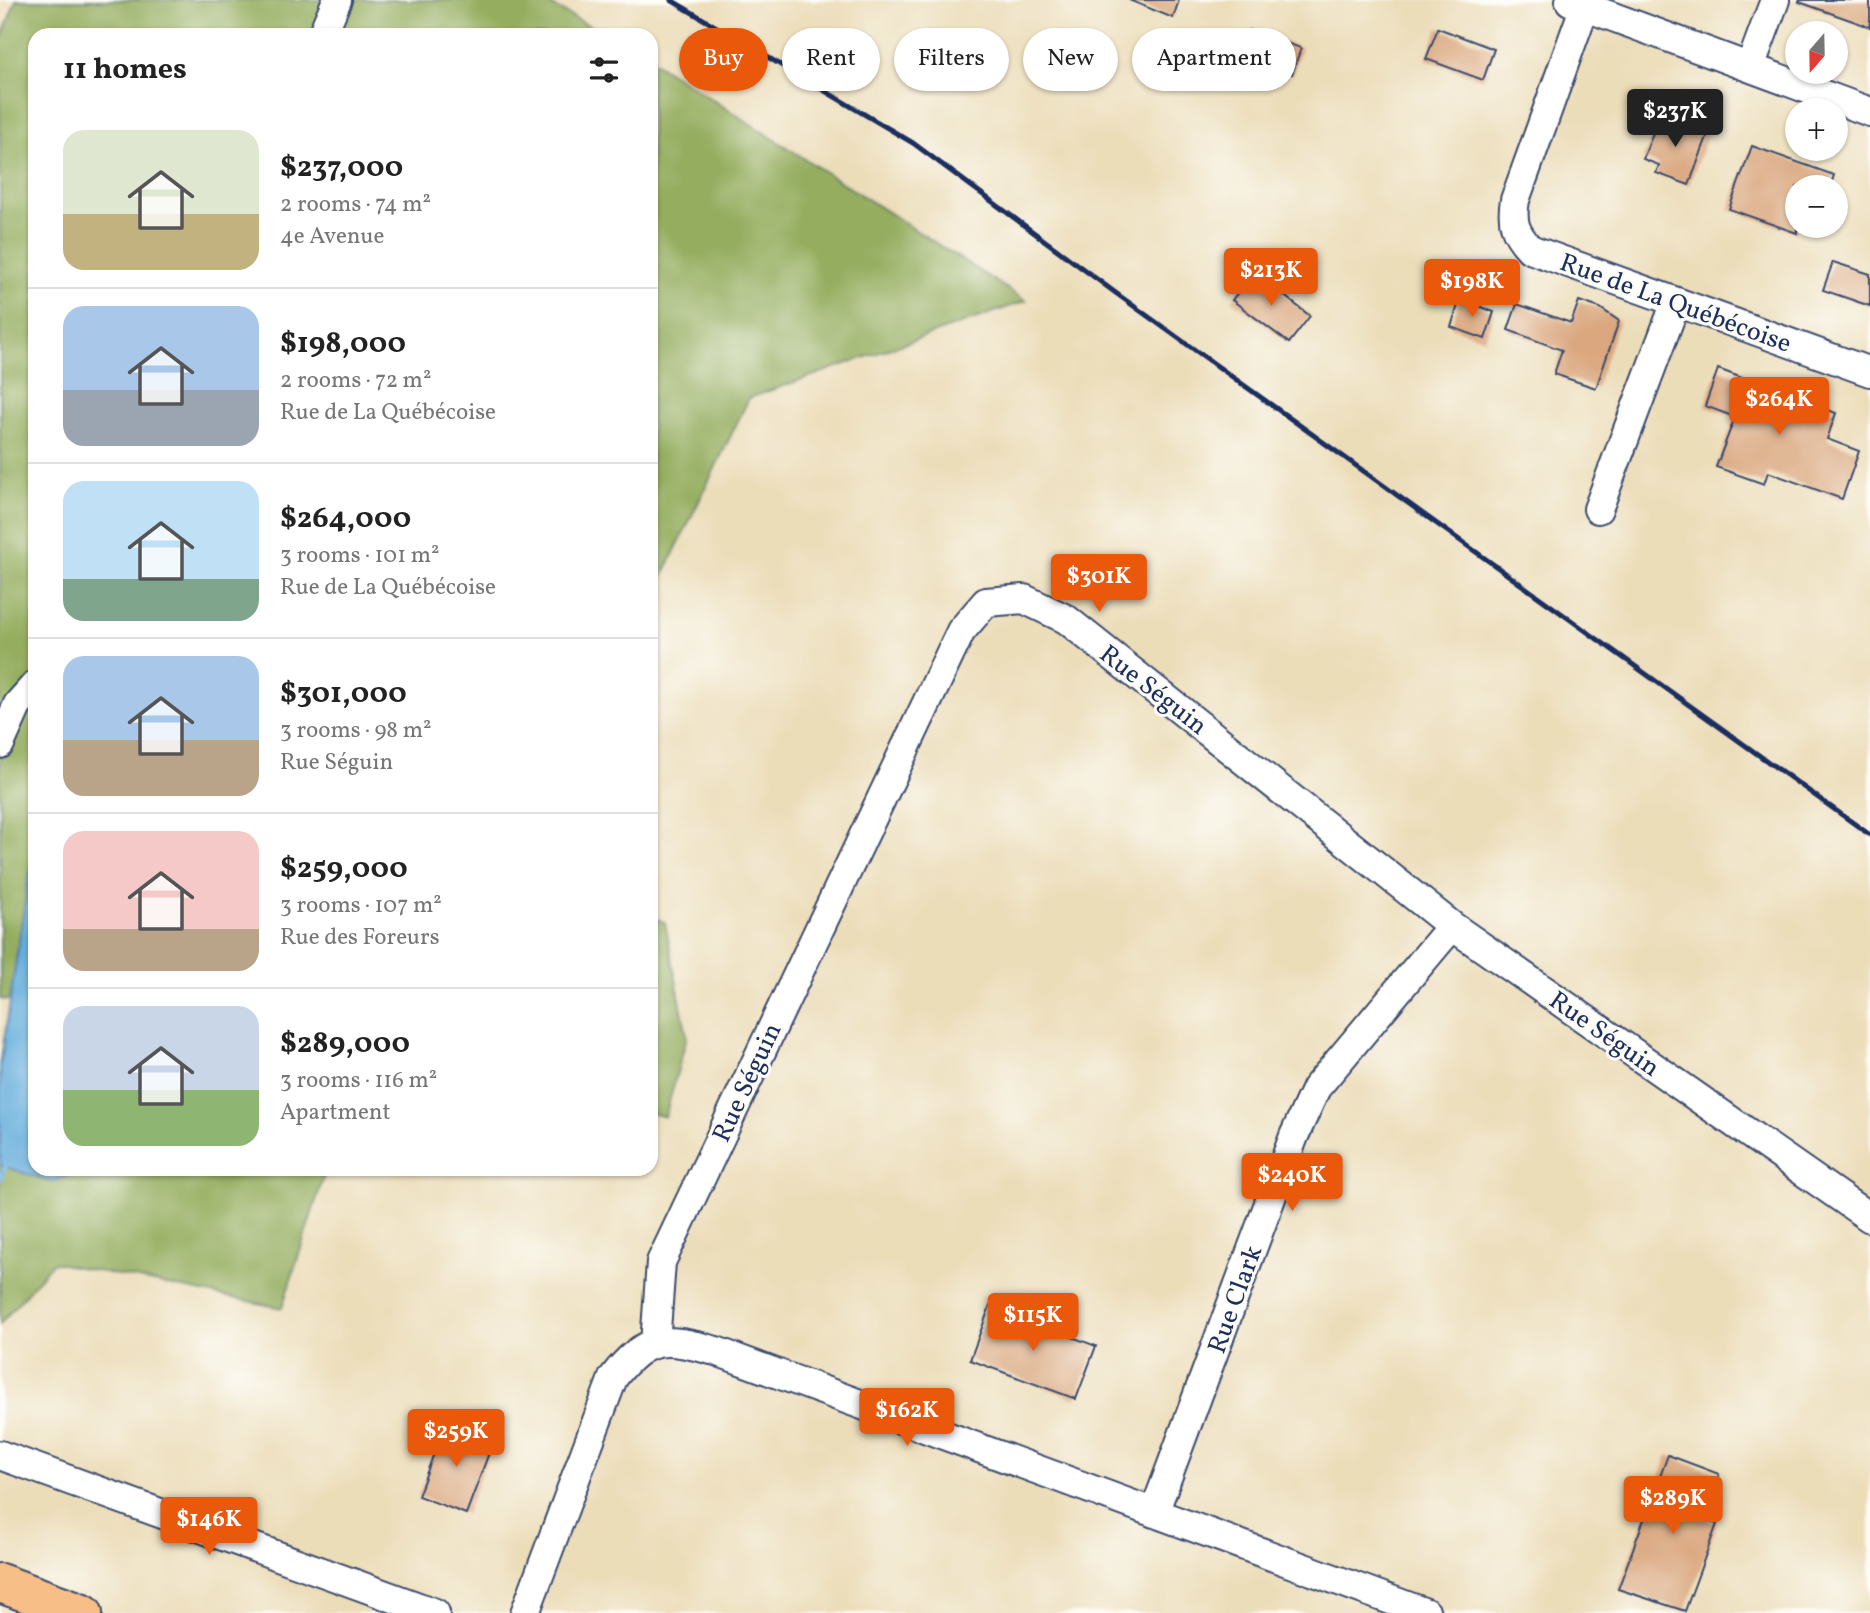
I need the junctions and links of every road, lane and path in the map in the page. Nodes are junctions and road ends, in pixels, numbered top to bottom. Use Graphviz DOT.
graph roads {
  1 [pos="337,0"];
  2 [pos="1775,0"];
  3 [pos="1580,2"];
  4 [pos="325,28"];
  5 [pos="1750,67"];
  6 [pos="1870,112"];
  7 [pos="1676,302"];
  8 [pos="1870,372"];
  9 [pos="1598,509"];
  10 [pos="28,693"];
  11 [pos="0,744"];
  12 [pos="1452,926"];
  13 [pos="1870,1218"];
  14 [pos="655,1344"];
  15 [pos="0,1455"];
  16 [pos="1154,1513"];
  17 [pos="0,1583"];
  18 [pos="83,1613"];
  19 [pos="435,1613"];
  20 [pos="525,1613"];
  21 [pos="1426,1613"];
  1 -- 4 [label="street"];
  2 -- 5 [label="street"];
  3 -- 5 [label="street"];
  3 -- 7 [label="street, Rue de La Québécoise"];
  5 -- 6 [label="street"];
  7 -- 8 [label="street, Rue de La Québécoise"];
  7 -- 9 [label="street"];
  10 -- 11 [label="street"];
  12 -- 13 [label="street, Rue Séguin"];
  12 -- 14 [label="street, Rue Séguin"];
  12 -- 16 [label="street, Rue Clark"];
  14 -- 16 [label="street"];
  14 -- 20 [label="street"];
  15 -- 19 [label="street"];
  16 -- 21 [label="street"];
  17 -- 18 [label="highway"];
}
